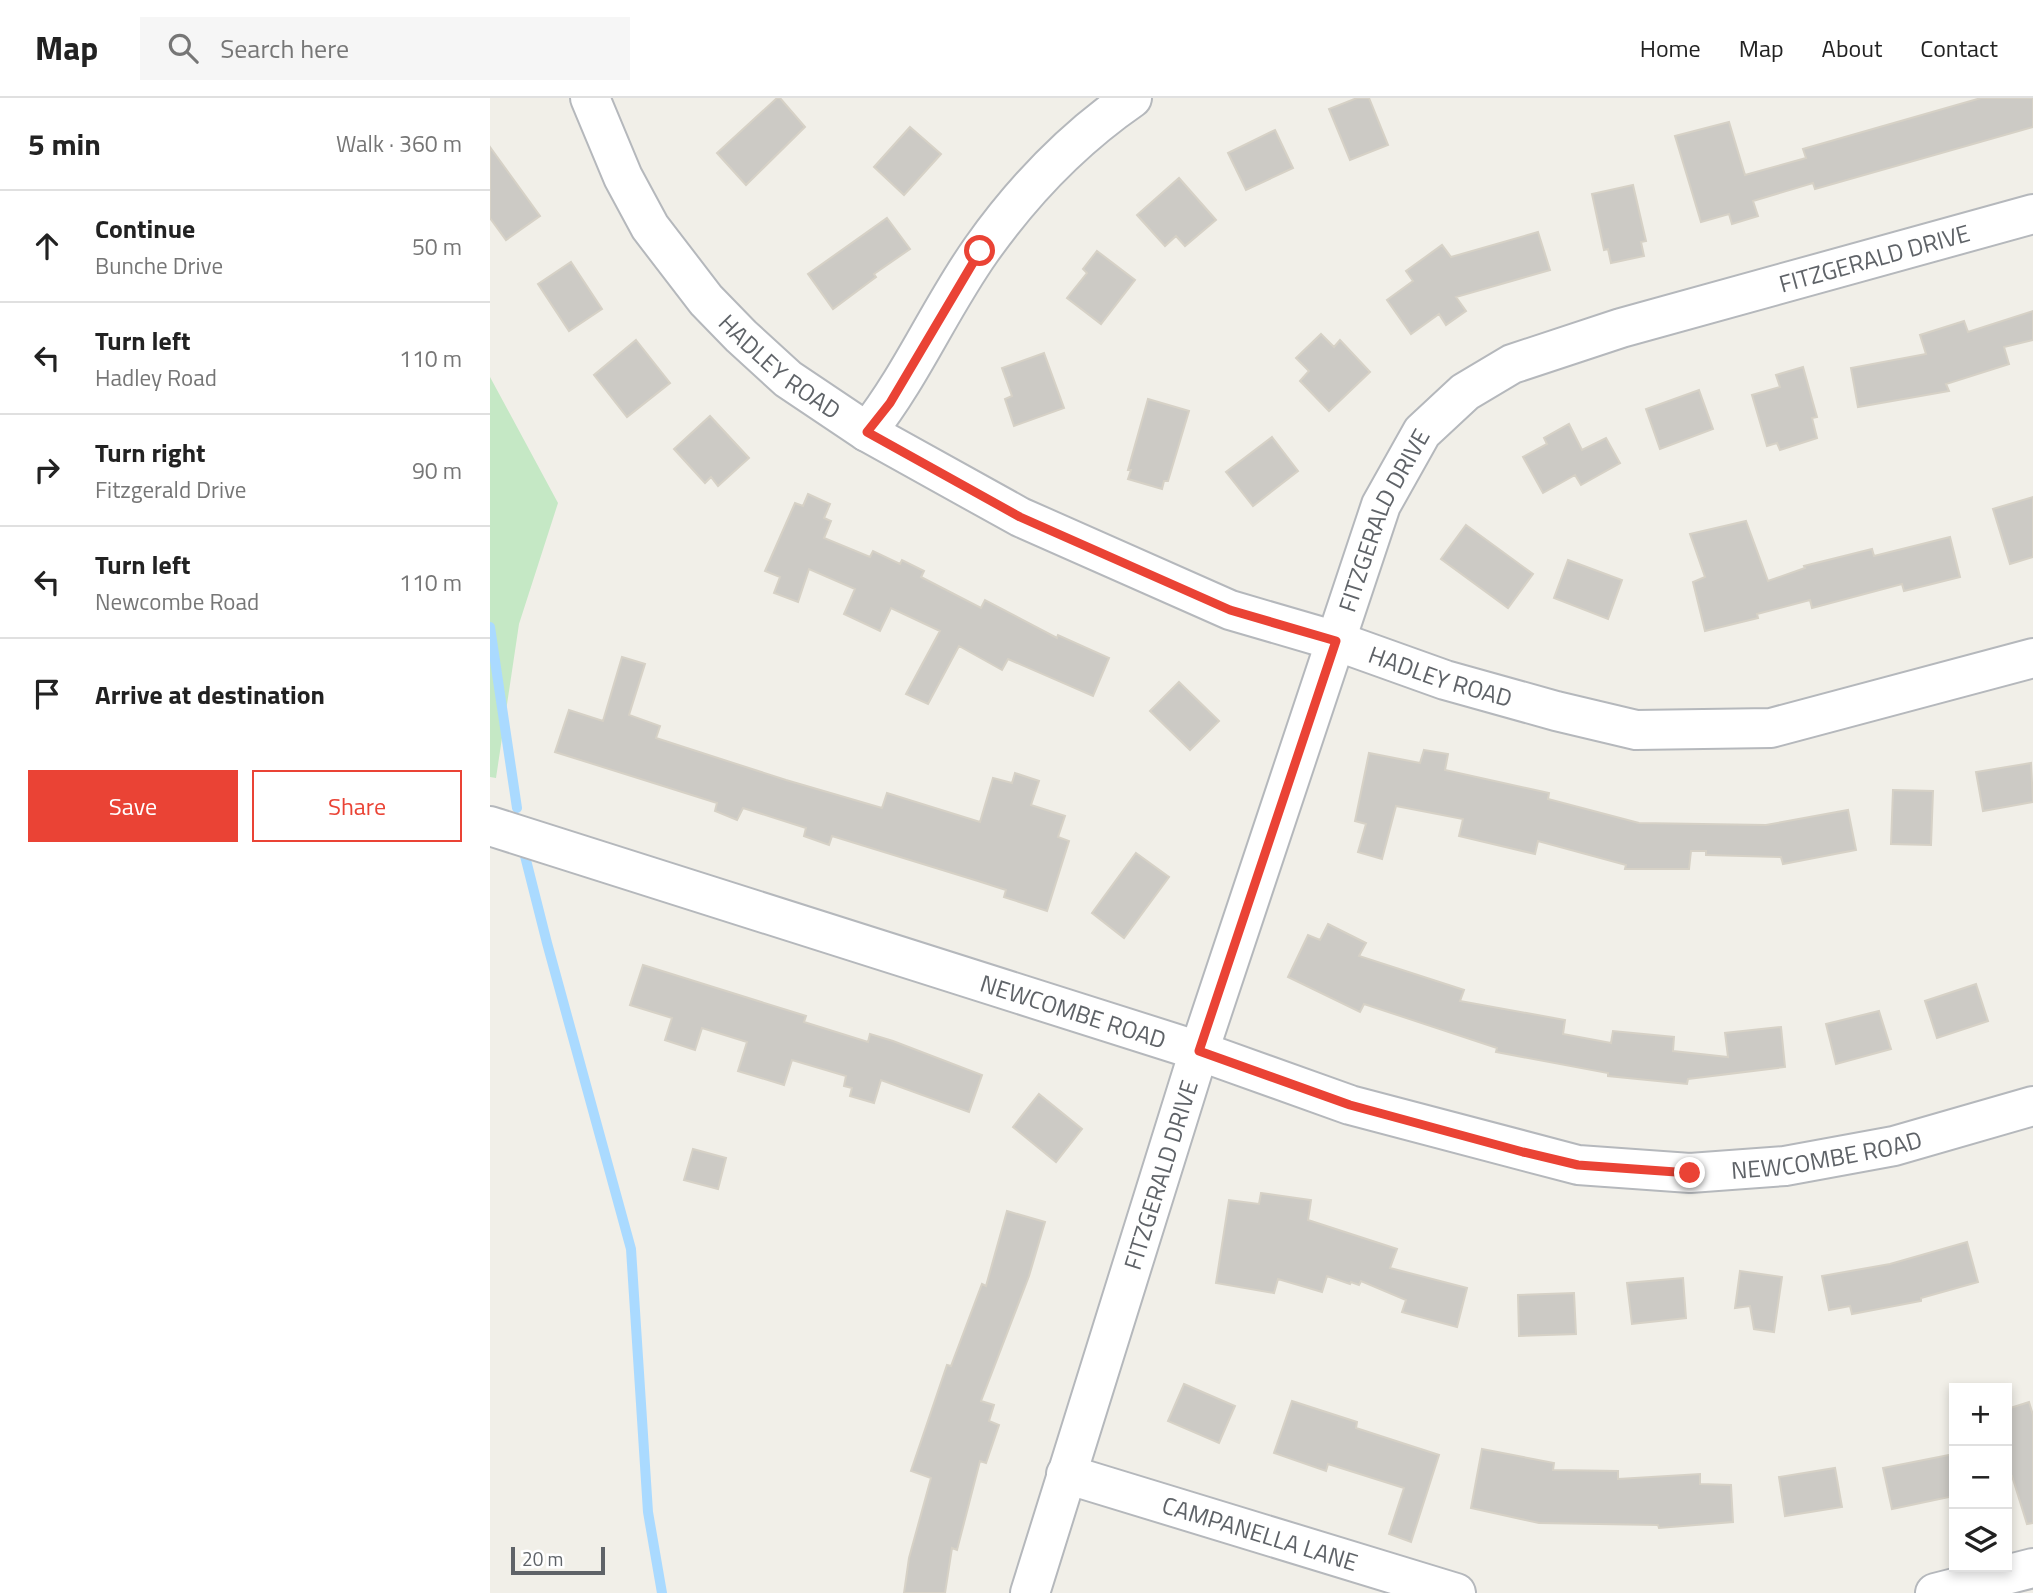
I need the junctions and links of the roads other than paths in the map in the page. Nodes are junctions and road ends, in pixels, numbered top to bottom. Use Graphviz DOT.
graph roads {
  1 [pos="590,98"];
  2 [pos="1132,98"];
  3 [pos="2033,214"];
  4 [pos="867,432"];
  5 [pos="1336,641"];
  6 [pos="2033,658"];
  7 [pos="490,826"];
  8 [pos="1199,1051"];
  9 [pos="2033,1106"];
  10 [pos="1066,1474"];
  11 [pos="2033,1568"];
  12 [pos="1030,1593"];
  13 [pos="1456,1593"];
  14 [pos="1935,1593"];
  1 -- 4 [label="street, HADLEY ROAD"];
  2 -- 4 [label="street"];
  3 -- 5 [label="street, FITZGERALD DRIVE"];
  4 -- 5 [label="street, HADLEY ROAD"];
  5 -- 6 [label="street, HADLEY ROAD"];
  5 -- 8 [label="street, FITZGERALD DRIVE"];
  7 -- 8 [label="street, NEWCOMBE ROAD"];
  8 -- 9 [label="street, NEWCOMBE ROAD"];
  8 -- 10 [label="street, FITZGERALD DRIVE"];
  10 -- 12 [label="street, FITZGERALD DRIVE"];
  10 -- 13 [label="street, CAMPANELLA LANE"];
  11 -- 14 [label="street"];
}
